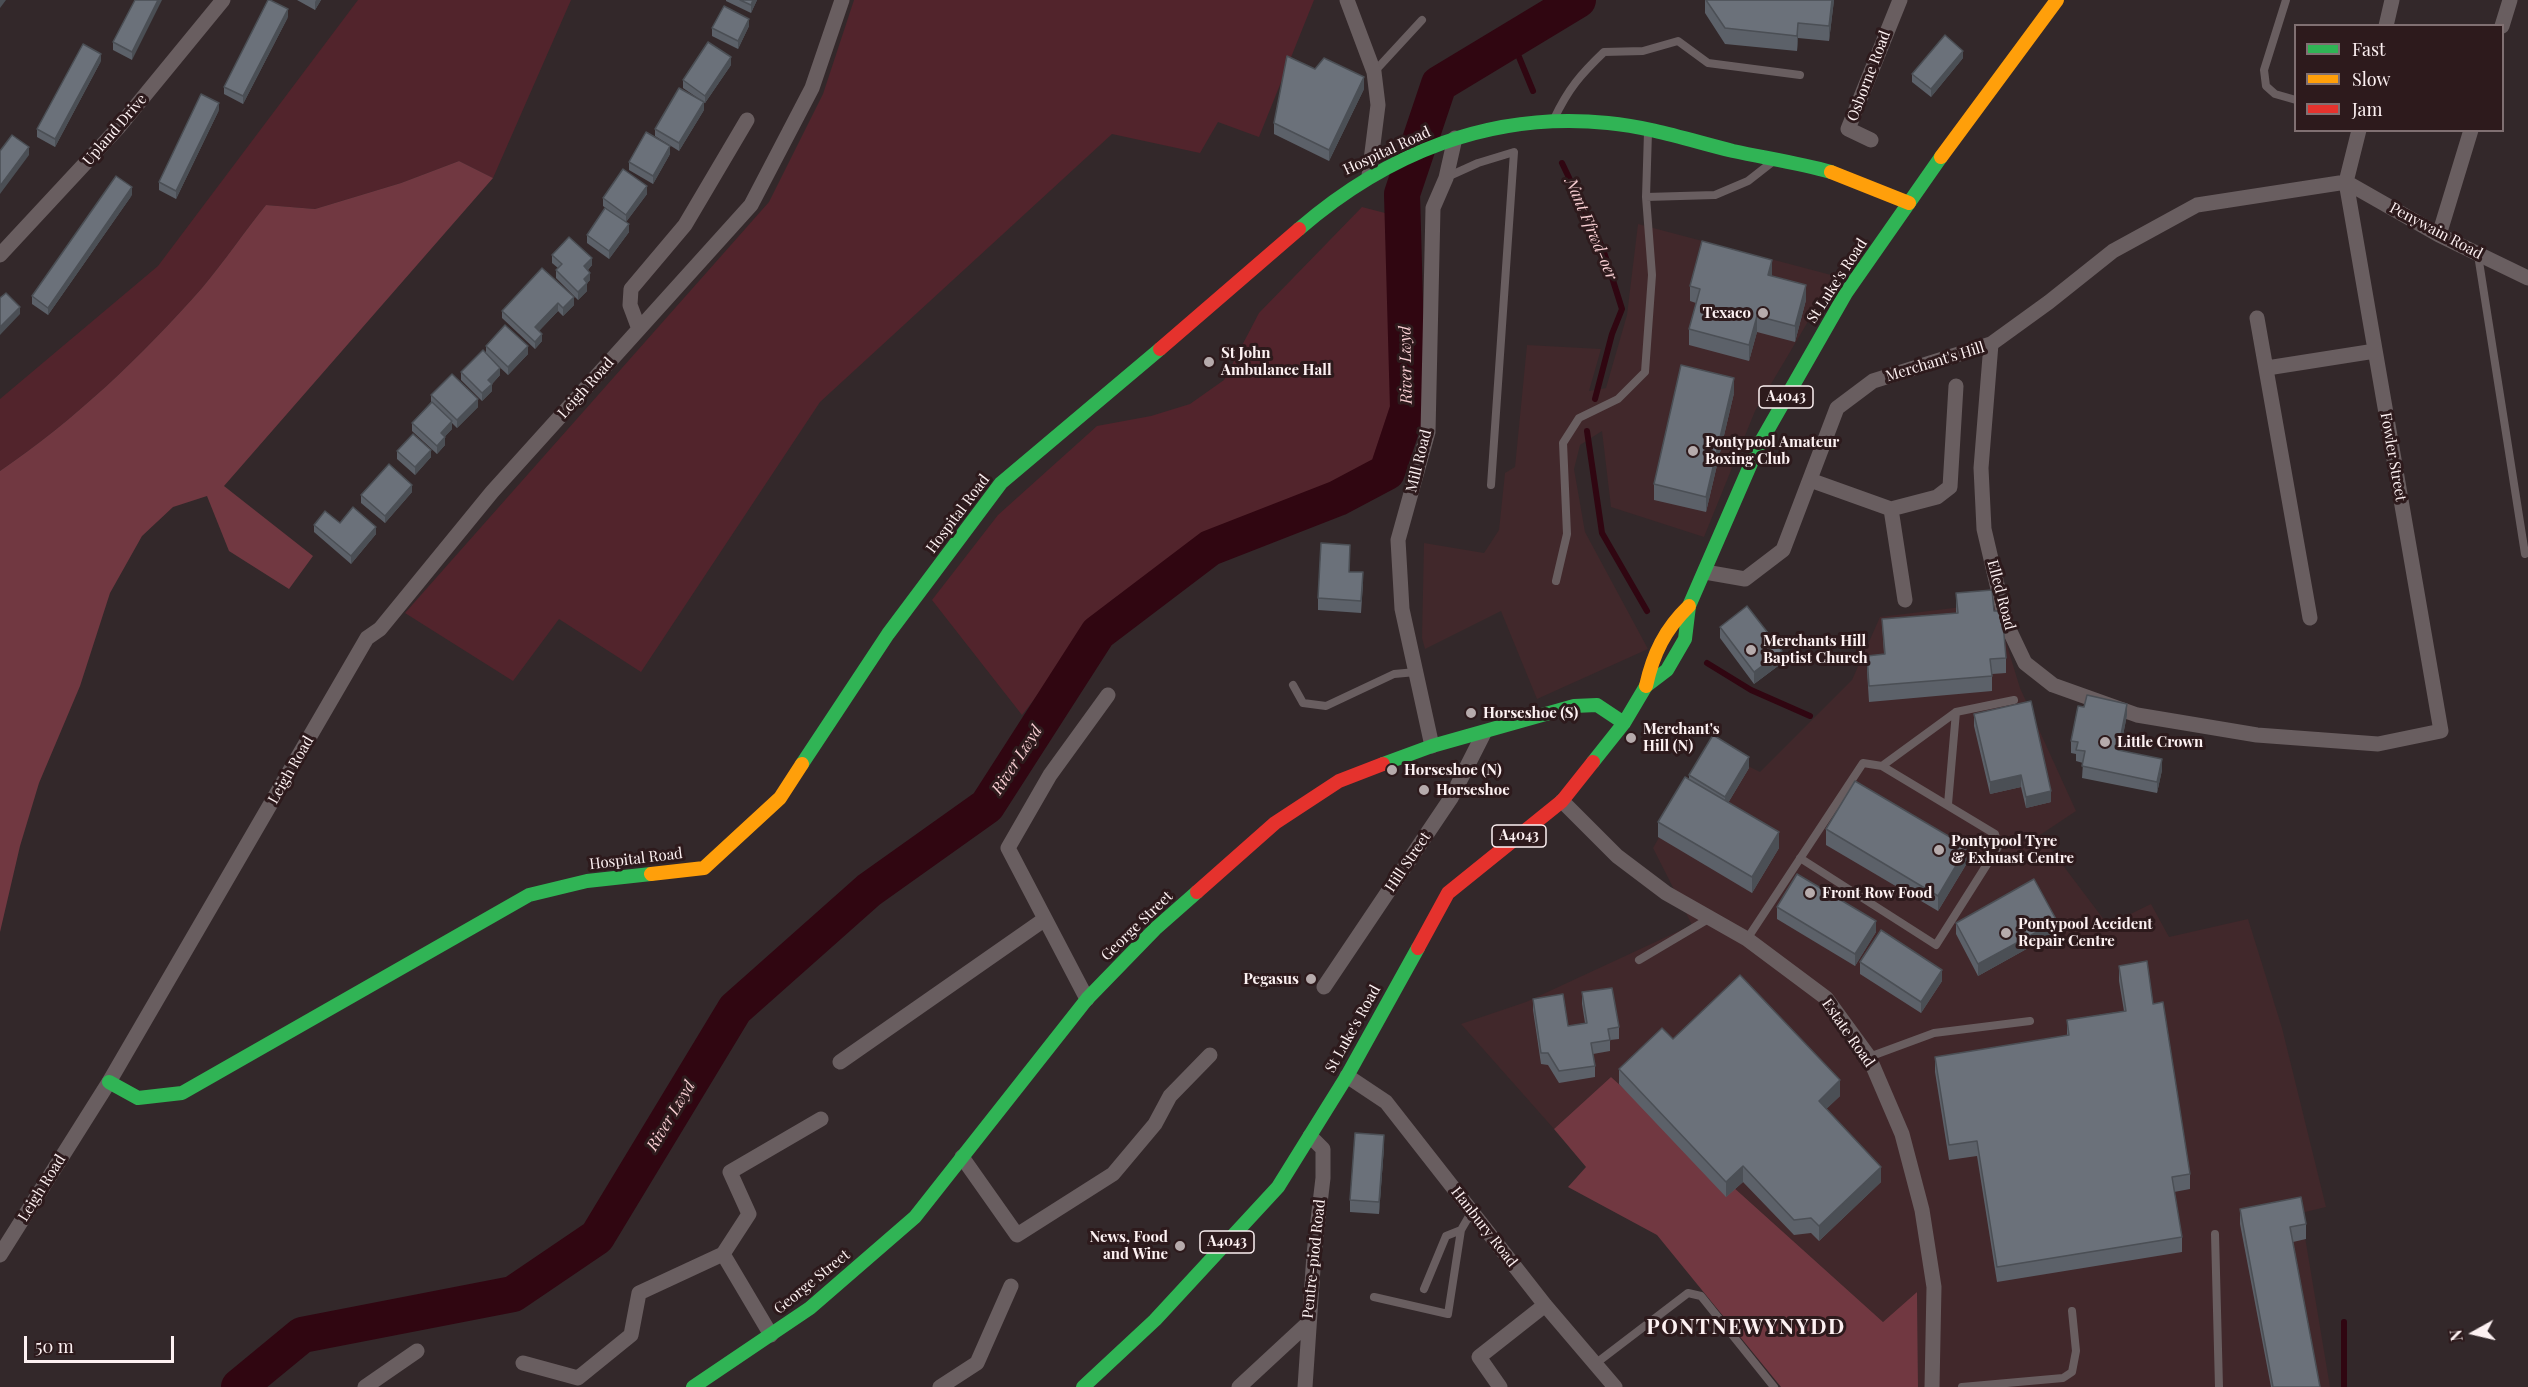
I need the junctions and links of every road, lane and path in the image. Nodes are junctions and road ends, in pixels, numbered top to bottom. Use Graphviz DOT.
graph roads {
  1 [pos="223,0"];
  2 [pos="842,0"];
  3 [pos="1347,0"];
  4 [pos="1900,0"];
  5 [pos="2057,0"];
  6 [pos="2286,0"];
  7 [pos="2392,0"];
  8 [pos="2510,0"];
  9 [pos="1422,20"];
  10 [pos="2386,24"];
  11 [pos="2503,24"];
  12 [pos="1374,72"];
  13 [pos="1800,75"];
  14 [pos="2294,100"];
  15 [pos="747,120"];
  16 [pos="1554,120"];
  17 [pos="1648,130"];
  18 [pos="2358,132"];
  19 [pos="2470,132"];
  20 [pos="1455,138"];
  21 [pos="1871,140"];
  22 [pos="1773,160"];
  23 [pos="1369,176"];
  24 [pos="1446,178"];
  25 [pos="2346,182"];
  26 [pos="1646,197"];
  27 [pos="1909,203"];
  28 [pos="2439,235"];
  29 [pos="2477,253"];
  30 [pos="0,255"];
  31 [pos="2528,278"];
  32 [pos="2257,318"];
  33 [pos="639,329"];
  34 [pos="1991,344"];
  35 [pos="2375,351"];
  36 [pos="2267,368"];
  37 [pos="1956,386"];
  38 [pos="1810,480"];
  39 [pos="1491,485"];
  40 [pos="1891,509"];
  41 [pos="2525,554"];
  42 [pos="1705,572"];
  43 [pos="1557,580"];
  44 [pos="1905,600"];
  45 [pos="1689,606"];
  46 [pos="2310,618"];
  47 [pos="1416,672"];
  48 [pos="1293,685"];
  49 [pos="1646,686"];
  50 [pos="1108,695"];
  51 [pos="2014,700"];
  52 [pos="1956,712"];
  53 [pos="1624,723"];
  54 [pos="2441,731"];
  55 [pos="1484,733"];
  56 [pos="1432,746"];
  57 [pos="1882,766"];
  58 [pos="1562,801"];
  59 [pos="1948,804"];
  60 [pos="1800,858"];
  61 [pos="1710,918"];
  62 [pos="1045,919"];
  63 [pos="1747,939"];
  64 [pos="1639,960"];
  65 [pos="1324,987"];
  66 [pos="1086,999"];
  67 [pos="2030,1021"];
  68 [pos="1210,1055"];
  69 [pos="1869,1057"];
  70 [pos="840,1062"];
  71 [pos="1347,1076"];
  72 [pos="109,1082"];
  73 [pos="821,1119"];
  74 [pos="1310,1136"];
  75 [pos="962,1157"];
  76 [pos="1472,1211"];
  77 [pos="1461,1230"];
  78 [pos="2215,1234"];
  79 [pos="723,1254"];
  80 [pos="0,1255"];
  81 [pos="1011,1286"];
  82 [pos="1424,1289"];
  83 [pos="1374,1297"];
  84 [pos="1545,1305"];
  85 [pos="2072,1311"];
  86 [pos="1307,1324"];
  87 [pos="771,1335"];
  88 [pos="417,1351"];
  89 [pos="523,1364"];
  90 [pos="1595,1364"];
  91 [pos="716,1380"];
  92 [pos="365,1387"];
  93 [pos="693,1387"];
  94 [pos="940,1387"];
  95 [pos="1083,1387"];
  96 [pos="1239,1387"];
  97 [pos="1305,1387"];
  98 [pos="1500,1387"];
  99 [pos="1615,1387"];
  100 [pos="1774,1387"];
  101 [pos="1932,1387"];
  102 [pos="1962,1387"];
  103 [pos="2219,1387"];
  1 -- 30 [label="street, Upland Drive"];
  2 -- 33 [label="street, Leigh Road"];
  3 -- 12 [label="street"];
  4 -- 21 [label="street, Osborne Road"];
  5 -- 27 [label="main road, St Luke's Road / A4043"];
  6 -- 14 [label="lane"];
  7 -- 10 [label="street"];
  8 -- 11 [label="street"];
  9 -- 12 [label="lane"];
  12 -- 23 [label="street"];
  13 -- 16 [label="lane"];
  15 -- 33 [label="street"];
  16 -- 17 [label="main road, Hospital Road"];
  16 -- 20 [label="main road, Hospital Road"];
  17 -- 22 [label="main road, Hospital Road"];
  17 -- 26 [label="lane"];
  18 -- 25 [label="street"];
  19 -- 28 [label="street"];
  20 -- 23 [label="main road, Hospital Road"];
  20 -- 24 [label="street, Mill Road"];
  22 -- 26 [label="lane"];
  22 -- 27 [label="main road, Hospital Road"];
  23 -- 72 [label="main road, Hospital Road"];
  24 -- 39 [label="lane"];
  24 -- 47 [label="street, Mill Road"];
  25 -- 28 [label="street, Penywain Road"];
  25 -- 34 [label="street, Merchant's Hill"];
  25 -- 35 [label="street, Fowler Street"];
  26 -- 43 [label="lane"];
  27 -- 42 [label="main road, St Luke's Road / A4043"];
  28 -- 29 [label="street, Penywain Road"];
  29 -- 31 [label="street, Penywain Road"];
  29 -- 41 [label="lane"];
  32 -- 36 [label="street"];
  33 -- 72 [label="street, Leigh Road"];
  34 -- 38 [label="street, Merchant's Hill"];
  34 -- 54 [label="street, Elled Road"];
  35 -- 36 [label="street"];
  35 -- 54 [label="street, Fowler Street"];
  36 -- 46 [label="street"];
  37 -- 40 [label="street"];
  38 -- 40 [label="street"];
  38 -- 42 [label="street, Merchant's Hill"];
  40 -- 44 [label="street"];
  42 -- 45 [label="main road, St Luke's Road / A4043"];
  45 -- 49 [label="main road, St Luke's Road / A4043"];
  45 -- 49 [label="main road, St Luke's Road / A4043"];
  47 -- 48 [label="lane"];
  47 -- 56 [label="street, Mill Road"];
  49 -- 53 [label="main road, St Luke's Road / A4043"];
  50 -- 62 [label="street"];
  51 -- 52 [label="lane"];
  52 -- 57 [label="lane"];
  52 -- 59 [label="lane"];
  53 -- 55 [label="main road, George Street"];
  53 -- 58 [label="main road, St Luke's Road / A4043"];
  55 -- 56 [label="main road, George Street"];
  55 -- 65 [label="street, Hill Street"];
  56 -- 66 [label="main road, George Street"];
  57 -- 59 [label="lane"];
  57 -- 60 [label="lane"];
  58 -- 61 [label="street, Estate Road"];
  58 -- 71 [label="main road, St Luke's Road / A4043"];
  59 -- 60 [label="lane"];
  60 -- 63 [label="lane"];
  61 -- 63 [label="street, Estate Road"];
  61 -- 64 [label="lane"];
  62 -- 66 [label="street"];
  62 -- 70 [label="street"];
  63 -- 69 [label="street, Estate Road"];
  66 -- 75 [label="main road, George Street"];
  67 -- 69 [label="lane"];
  68 -- 75 [label="street"];
  69 -- 101 [label="street, Estate Road"];
  71 -- 74 [label="main road, St Luke's Road / A4043"];
  71 -- 76 [label="street, Hanbury Road"];
  72 -- 80 [label="street, Leigh Road"];
  73 -- 79 [label="street"];
  74 -- 86 [label="street, Pentre-piod Road"];
  74 -- 95 [label="main road, St Luke's Road / A4043"];
  75 -- 87 [label="main road, George Street"];
  76 -- 77 [label="lane"];
  76 -- 84 [label="street, Hanbury Road"];
  77 -- 82 [label="lane"];
  77 -- 83 [label="lane"];
  78 -- 103 [label="lane"];
  79 -- 87 [label="street"];
  79 -- 89 [label="street"];
  81 -- 94 [label="street"];
  84 -- 90 [label="street, Hanbury Road"];
  84 -- 98 [label="street"];
  85 -- 102 [label="lane"];
  86 -- 96 [label="street"];
  86 -- 97 [label="street, Pentre-piod Road"];
  87 -- 91 [label="main road, George Street"];
  88 -- 92 [label="street"];
  90 -- 99 [label="street, Hanbury Road"];
  90 -- 100 [label="lane"];
  91 -- 93 [label="main road, George Street"];
}
